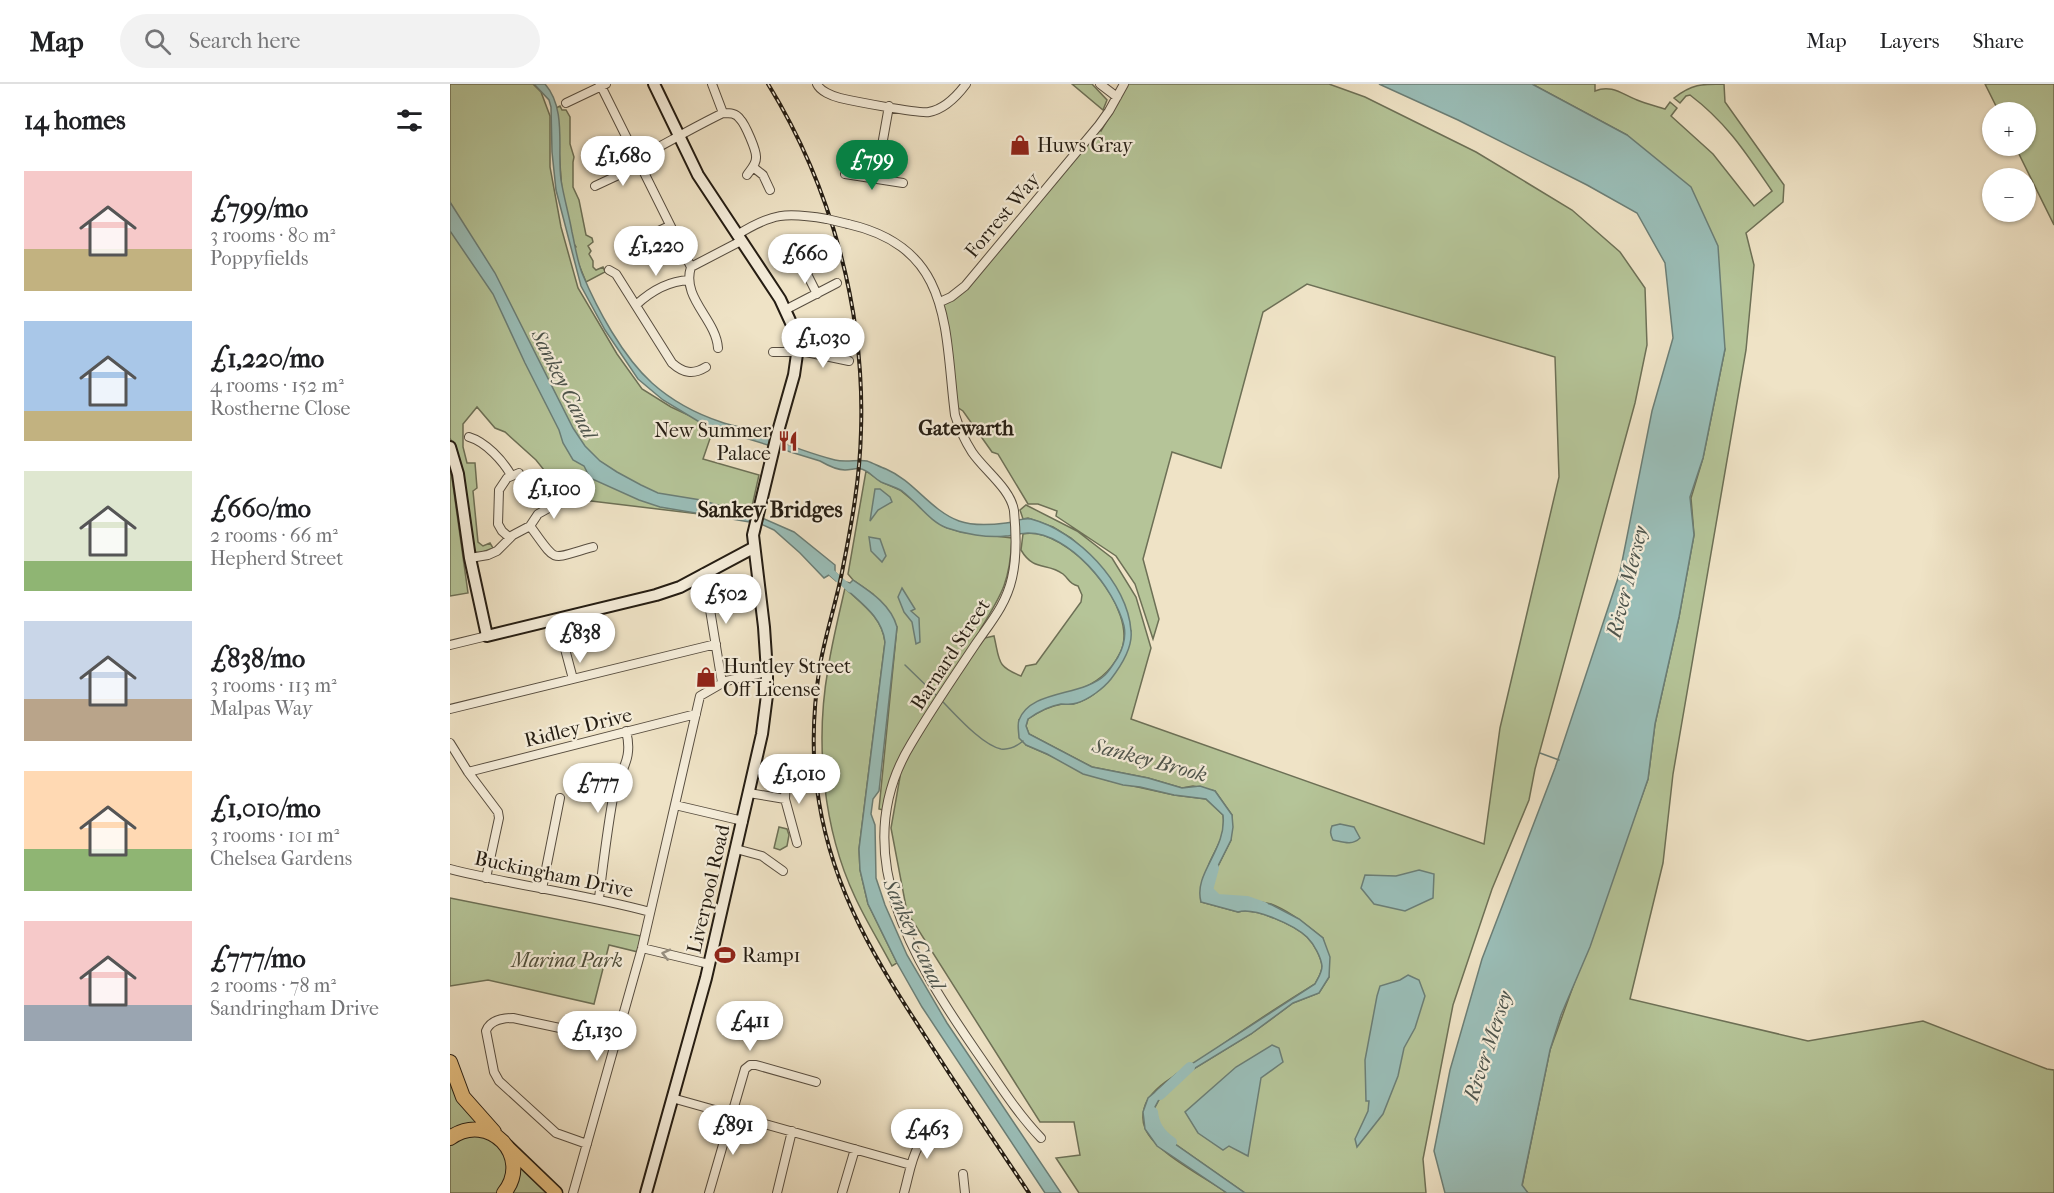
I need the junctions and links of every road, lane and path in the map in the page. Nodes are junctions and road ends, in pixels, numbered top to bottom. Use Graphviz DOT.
graph roads {
  1 [pos="654,84"];
  2 [pos="712,84"];
  3 [pos="817,84"];
  4 [pos="966,84"];
  5 [pos="1100,84"];
  6 [pos="1124,84"];
  7 [pos="602,85"];
  8 [pos="1117,97"];
  9 [pos="566,103"];
  10 [pos="889,106"];
  11 [pos="723,113"];
  12 [pos="678,136"];
  13 [pos="639,161"];
  14 [pos="753,167"];
  15 [pos="845,174"];
  16 [pos="747,175"];
  17 [pos="876,179"];
  18 [pos="903,183"];
  19 [pos="596,186"];
  20 [pos="771,190"];
  21 [pos="669,226"];
  22 [pos="739,238"];
  23 [pos="625,247"];
  24 [pos="794,248"];
  25 [pos="830,258"];
  26 [pos="691,267"];
  27 [pos="609,270"];
  28 [pos="806,271"];
  29 [pos="689,280"];
  30 [pos="837,283"];
  31 [pos="817,294"];
  32 [pos="940,302"];
  33 [pos="636,305"];
  34 [pos="785,310"];
  35 [pos="714,331"];
  36 [pos="706,336"];
  37 [pos="718,348"];
  38 [pos="773,352"];
  39 [pos="798,353"];
  40 [pos="849,361"];
  41 [pos="705,379"];
  42 [pos="468,438"];
  43 [pos="450,447"];
  44 [pos="551,499"];
  45 [pos="530,526"];
  46 [pos="510,538"];
  47 [pos="593,547"];
  48 [pos="753,548"];
  49 [pos="470,558"];
  50 [pos="704,573"];
  51 [pos="557,619"];
  52 [pos="487,636"];
  53 [pos="716,644"];
  54 [pos="450,645"];
  55 [pos="767,672"];
  56 [pos="573,679"];
  57 [pos="722,683"];
  58 [pos="450,709"];
  59 [pos="696,714"];
  60 [pos="626,732"];
  61 [pos="450,743"];
  62 [pos="468,772"];
  63 [pos="784,772"];
  64 [pos="749,793"];
  65 [pos="560,798"];
  66 [pos="785,799"];
  67 [pos="675,805"];
  68 [pos="742,821"];
  69 [pos="797,843"];
  70 [pos="736,849"];
  71 [pos="450,869"];
  72 [pos="783,871"];
  73 [pos="486,878"];
  74 [pos="542,889"];
  75 [pos="599,898"];
  76 [pos="650,912"];
  77 [pos="642,948"];
  78 [pos="710,964"];
  79 [pos="616,1040"];
  80 [pos="450,1062"];
  81 [pos="816,1082"];
  82 [pos="672,1098"];
  83 [pos="731,1114"];
  84 [pos="944,1122"];
  85 [pos="792,1131"];
  86 [pos="450,1138"];
  87 [pos="1041,1138"];
  88 [pos="502,1141"];
  89 [pos="587,1144"];
  90 [pos="855,1149"];
  91 [pos="912,1165"];
  92 [pos="963,1174"];
  93 [pos="504,1193"];
  94 [pos="556,1193"];
  95 [pos="573,1193"];
  96 [pos="646,1193"];
  97 [pos="709,1193"];
  98 [pos="777,1193"];
  99 [pos="842,1193"];
  100 [pos="904,1193"];
  101 [pos="965,1193"];
  1 -- 12 [label="street"];
  2 -- 11 [label="street"];
  3 -- 10 [label="street"];
  4 -- 10 [label="street"];
  5 -- 8 [label="street"];
  6 -- 8 [label="street, Forrest Way"];
  7 -- 9 [label="street"];
  7 -- 13 [label="street"];
  8 -- 32 [label="street, Forrest Way"];
  10 -- 17 [label="street"];
  11 -- 12 [label="street"];
  11 -- 14 [label="street"];
  12 -- 13 [label="street"];
  12 -- 22 [label="street"];
  13 -- 19 [label="street"];
  13 -- 21 [label="street"];
  14 -- 16 [label="street"];
  14 -- 20 [label="street"];
  15 -- 17 [label="street"];
  17 -- 18 [label="street"];
  21 -- 23 [label="street"];
  21 -- 26 [label="street"];
  22 -- 26 [label="street, Barnard Street"];
  22 -- 32 [label="street, Barnard Street, bridge"];
  22 -- 34 [label="street"];
  24 -- 28 [label="street"];
  25 -- 28 [label="street"];
  26 -- 29 [label="street"];
  27 -- 33 [label="street"];
  28 -- 31 [label="street"];
  29 -- 33 [label="street"];
  29 -- 35 [label="street"];
  30 -- 31 [label="street"];
  31 -- 34 [label="street"];
  32 -- 87 [label="street, Barnard Street"];
  33 -- 41 [label="street"];
  34 -- 39 [label="street"];
  35 -- 36 [label="street"];
  35 -- 37 [label="street"];
  38 -- 39 [label="street"];
  39 -- 40 [label="street"];
  39 -- 48 [label="street, Liverpool Road"];
  42 -- 46 [label="street"];
  43 -- 49 [label="street"];
  44 -- 45 [label="street"];
  45 -- 46 [label="street"];
  45 -- 47 [label="street"];
  46 -- 49 [label="street"];
  48 -- 50 [label="street"];
  48 -- 55 [label="street, Liverpool Road"];
  49 -- 52 [label="street"];
  50 -- 51 [label="street"];
  50 -- 53 [label="street"];
  51 -- 52 [label="street"];
  51 -- 56 [label="street"];
  52 -- 54 [label="street"];
  53 -- 56 [label="street"];
  53 -- 57 [label="street"];
  55 -- 57 [label="street"];
  55 -- 64 [label="street, Liverpool Road"];
  56 -- 58 [label="street"];
  57 -- 59 [label="street"];
  59 -- 60 [label="street, Ridley Drive"];
  59 -- 67 [label="street"];
  60 -- 62 [label="street, Ridley Drive"];
  60 -- 75 [label="street"];
  61 -- 62 [label="street"];
  62 -- 73 [label="street"];
  63 -- 66 [label="street"];
  64 -- 66 [label="street"];
  64 -- 68 [label="street, Liverpool Road"];
  65 -- 74 [label="street"];
  66 -- 69 [label="street"];
  67 -- 68 [label="street"];
  67 -- 76 [label="street"];
  68 -- 70 [label="street, Liverpool Road"];
  70 -- 72 [label="street"];
  70 -- 78 [label="street, Liverpool Road"];
  71 -- 73 [label="street, Buckingham Drive"];
  73 -- 74 [label="street, Buckingham Drive"];
  74 -- 75 [label="street, Buckingham Drive"];
  75 -- 76 [label="street, Buckingham Drive"];
  76 -- 77 [label="street"];
  78 -- 77 [label="street, one-way"];
  77 -- 79 [label="street"];
  78 -- 82 [label="street, Liverpool Road"];
  79 -- 89 [label="street"];
  79 -- 89 [label="street"];
  80 -- 88 [label="highway"];
  81 -- 83 [label="street"];
  82 -- 83 [label="street"];
  82 -- 96 [label="street, Liverpool Road"];
  83 -- 85 [label="street"];
  83 -- 97 [label="street"];
  84 -- 91 [label="street"];
  85 -- 90 [label="street"];
  85 -- 98 [label="street"];
  86 -- 88 [label="highway"];
  88 -- 93 [label="highway"];
  88 -- 94 [label="main road"];
  89 -- 95 [label="street"];
  90 -- 91 [label="street"];
  90 -- 99 [label="street"];
  91 -- 100 [label="street"];
  92 -- 101 [label="street"];
}
